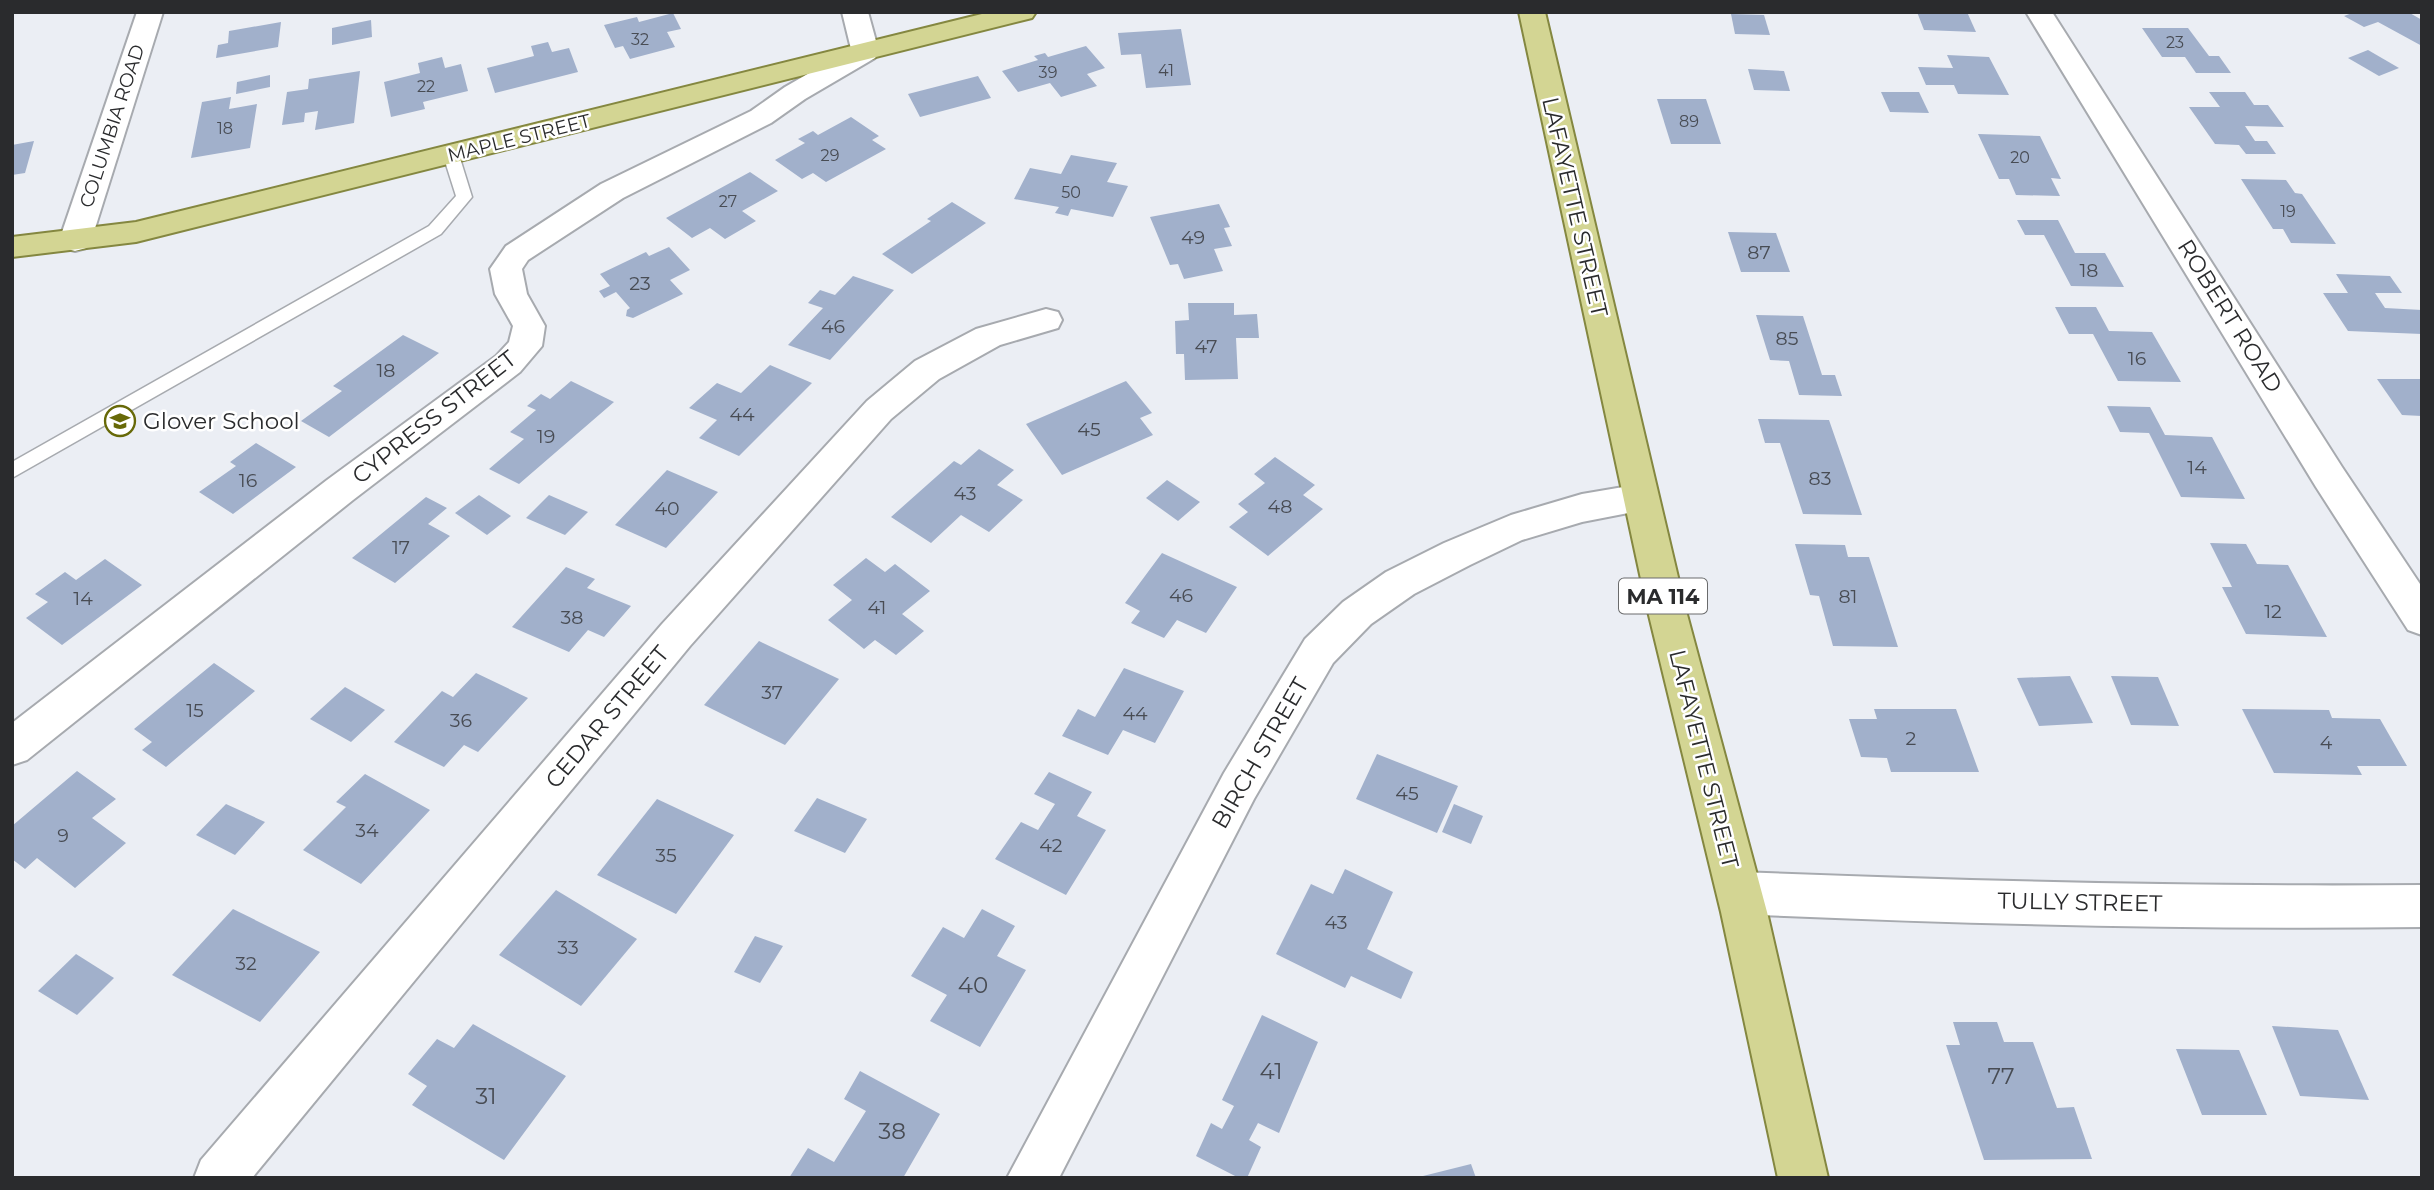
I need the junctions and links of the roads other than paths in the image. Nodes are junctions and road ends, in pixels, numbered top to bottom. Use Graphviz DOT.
graph roads {
  1 [pos="150,12"];
  2 [pos="855,12"];
  3 [pos="1023,12"];
  4 [pos="1532,12"];
  5 [pos="2039,12"];
  6 [pos="865,52"];
  7 [pos="451,155"];
  8 [pos="75,241"];
  9 [pos="12,247"];
  10 [pos="1046,320"];
  11 [pos="12,471"];
  12 [pos="1641,498"];
  13 [pos="2422,619"];
  14 [pos="12,747"];
  15 [pos="1738,892"];
  16 [pos="2422,906"];
  17 [pos="219,1178"];
  18 [pos="1032,1178"];
  19 [pos="1803,1178"];
  1 -- 8 [label="street, COLUMBIA ROAD"];
  2 -- 6 [label="street"];
  3 -- 6 [label="main road, MAPLE STREET"];
  4 -- 12 [label="main road, LAFAYETTE STREET / MA 114"];
  5 -- 13 [label="street, ROBERT ROAD"];
  6 -- 7 [label="main road, MAPLE STREET"];
  6 -- 14 [label="street, CYPRESS STREET"];
  7 -- 8 [label="main road, MAPLE STREET"];
  7 -- 11 [label="lane"];
  8 -- 9 [label="main road, MAPLE STREET"];
  10 -- 17 [label="street, CEDAR STREET"];
  12 -- 15 [label="main road, LAFAYETTE STREET / MA 114"];
  12 -- 18 [label="street, BIRCH STREET"];
  15 -- 16 [label="street, TULLY STREET"];
  15 -- 19 [label="main road, LAFAYETTE STREET / MA 114"];
}
